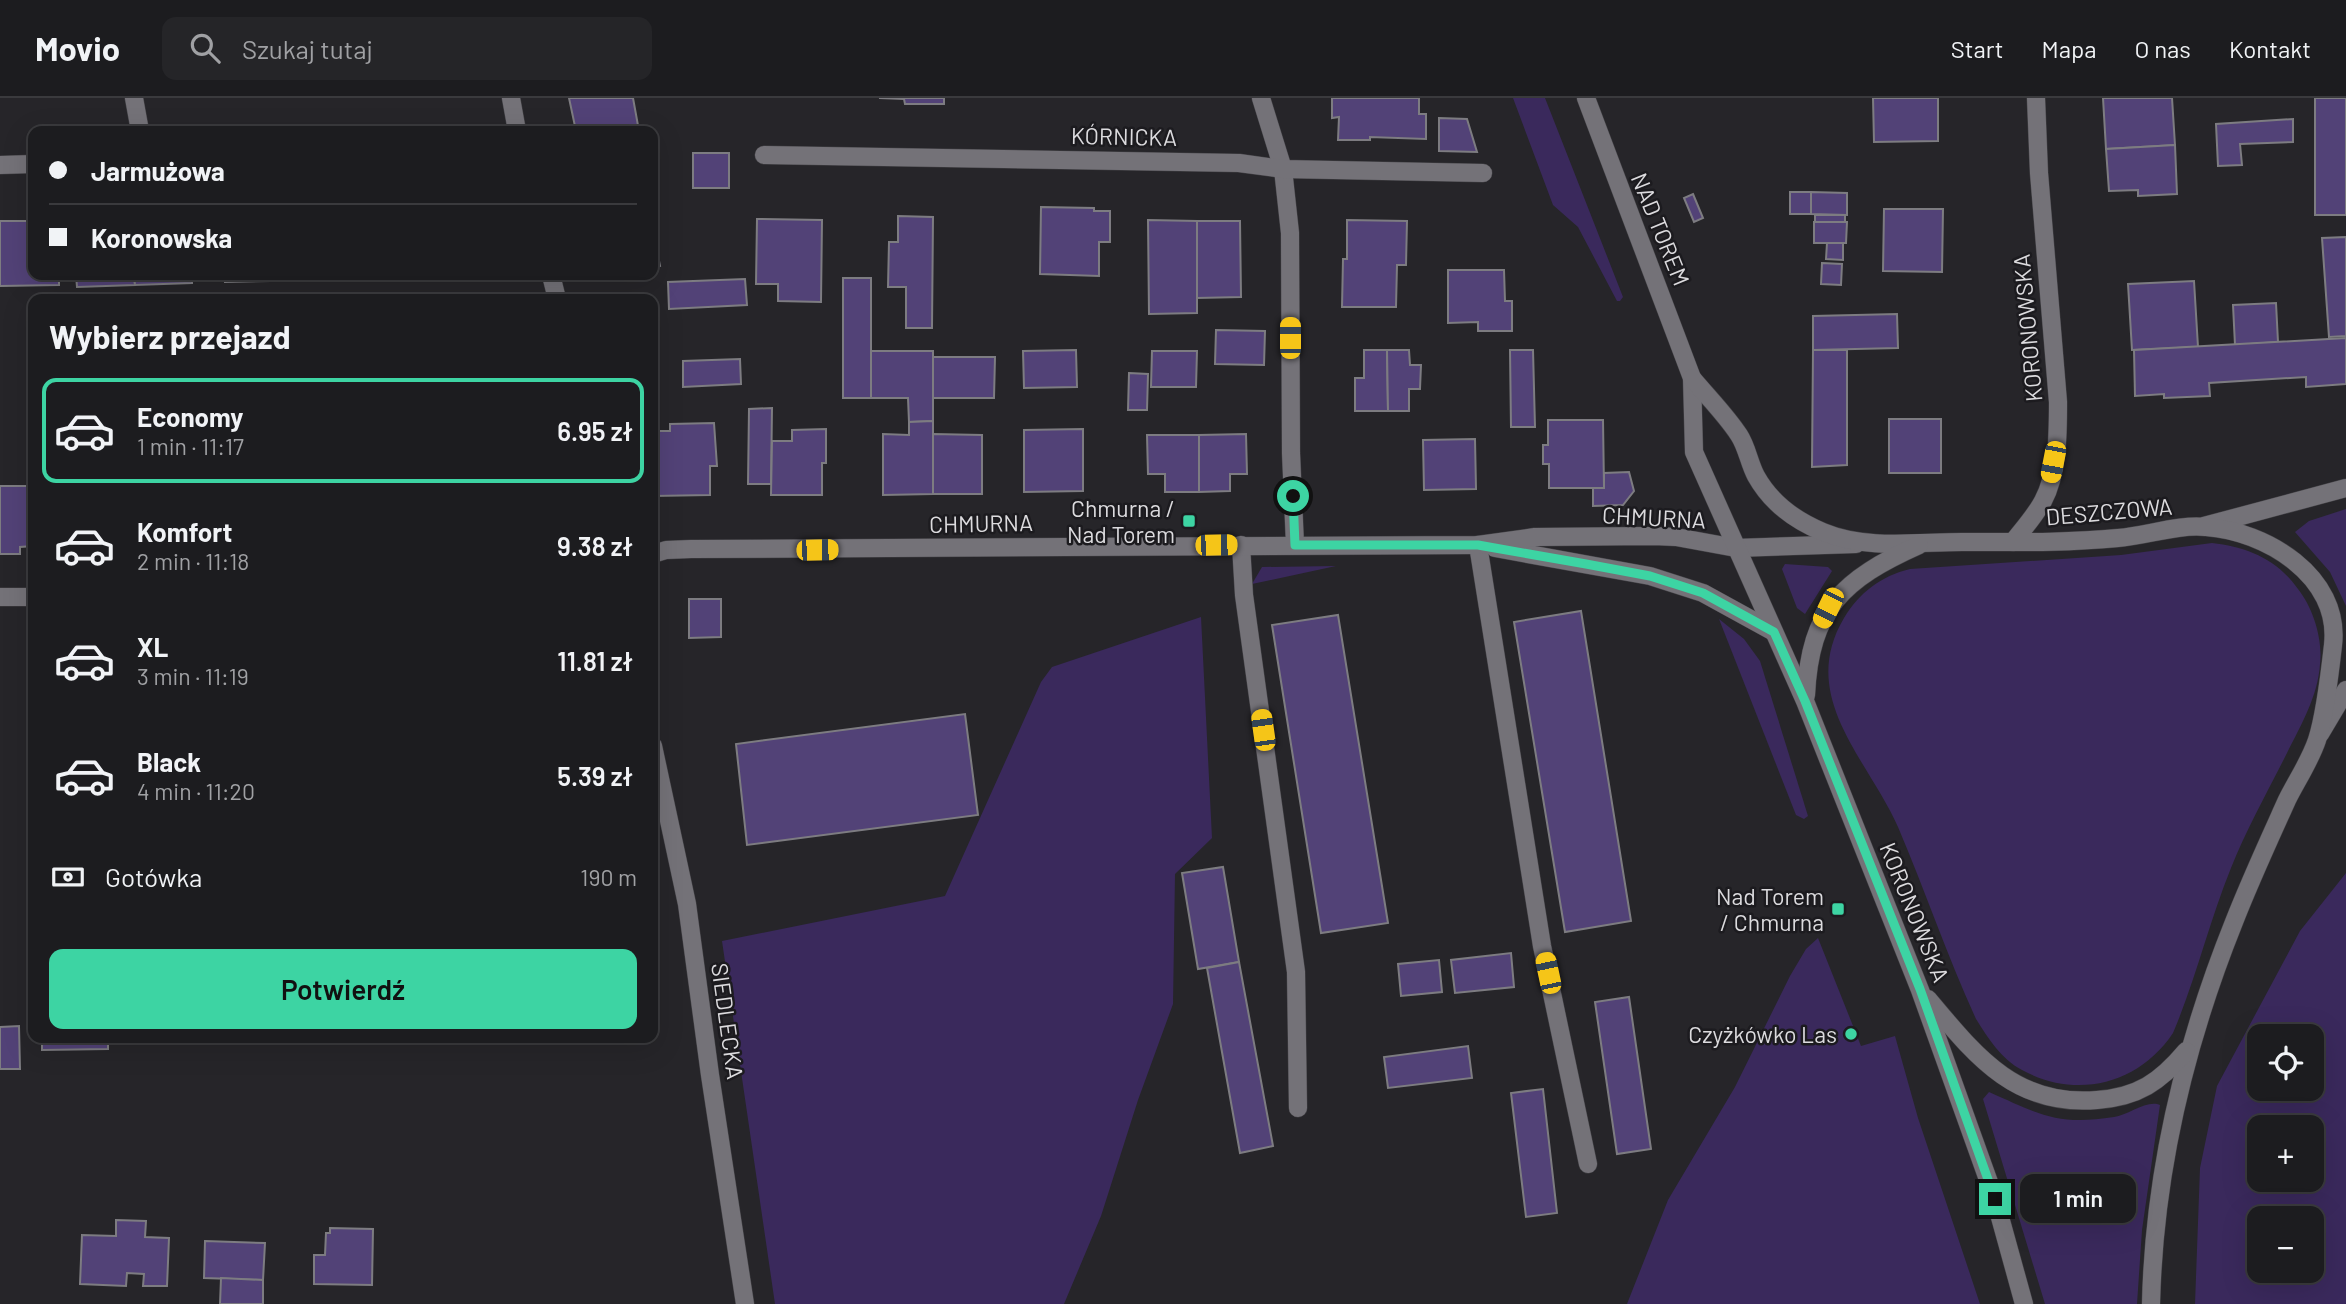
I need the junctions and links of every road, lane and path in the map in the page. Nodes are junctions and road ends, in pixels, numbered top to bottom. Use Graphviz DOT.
graph roads {
  1 [pos="134,98"];
  2 [pos="510,98"];
  3 [pos="1261,98"];
  4 [pos="1586,98"];
  5 [pos="2036,98"];
  6 [pos="139,126"];
  7 [pos="513,126"];
  8 [pos="764,155"];
  9 [pos="28,164"];
  10 [pos="0,165"];
  11 [pos="1283,169"];
  12 [pos="1483,173"];
  13 [pos="1692,378"];
  14 [pos="2346,488"];
  15 [pos="2203,526"];
  16 [pos="1925,542"];
  17 [pos="2013,542"];
  18 [pos="1870,543"];
  19 [pos="1241,545"];
  20 [pos="1295,545"];
  21 [pos="1478,545"];
  22 [pos="1736,548"];
  23 [pos="658,552"];
  24 [pos="0,597"];
  25 [pos="28,597"];
  26 [pos="1774,632"];
  27 [pos="2346,690"];
  28 [pos="1805,701"];
  29 [pos="2317,740"];
  30 [pos="658,769"];
  31 [pos="1920,989"];
  32 [pos="2189,1048"];
  33 [pos="1298,1108"];
  34 [pos="1588,1164"];
  35 [pos="746,1304"];
  36 [pos="2024,1304"];
  37 [pos="2151,1304"];
  1 -- 6 [label="street"];
  2 -- 7 [label="street"];
  3 -- 11 [label="street"];
  4 -- 13 [label="street, NAD TOREM"];
  5 -- 17 [label="street, KORONOWSKA"];
  8 -- 11 [label="street, KÓRNICKA"];
  9 -- 10 [label="street"];
  11 -- 12 [label="street, KÓRNICKA"];
  11 -- 20 [label="street"];
  13 -- 18 [label="street, NAD TOREM"];
  13 -- 22 [label="street, NAD TOREM"];
  14 -- 15 [label="street, DESZCZOWA"];
  15 -- 17 [label="street, DESZCZOWA"];
  15 -- 29 [label="street"];
  16 -- 17 [label="street, DESZCZOWA"];
  16 -- 18 [label="street, DESZCZOWA"];
  16 -- 28 [label="street"];
  18 -- 22 [label="street, CHMURNA"];
  19 -- 20 [label="street, CHMURNA"];
  19 -- 23 [label="street, CHMURNA"];
  19 -- 33 [label="street"];
  20 -- 21 [label="street, CHMURNA"];
  21 -- 22 [label="street, CHMURNA"];
  21 -- 26 [label="street, CHMURNA"];
  21 -- 34 [label="street"];
  22 -- 26 [label="street, KORONOWSKA"];
  24 -- 25 [label="street"];
  26 -- 28 [label="street, KORONOWSKA"];
  27 -- 29 [label="street"];
  28 -- 31 [label="street, KORONOWSKA"];
  29 -- 32 [label="street"];
  30 -- 35 [label="street, SIEDLECKA"];
  31 -- 32 [label="street"];
  31 -- 36 [label="street, KORONOWSKA"];
  32 -- 37 [label="street"];
}
